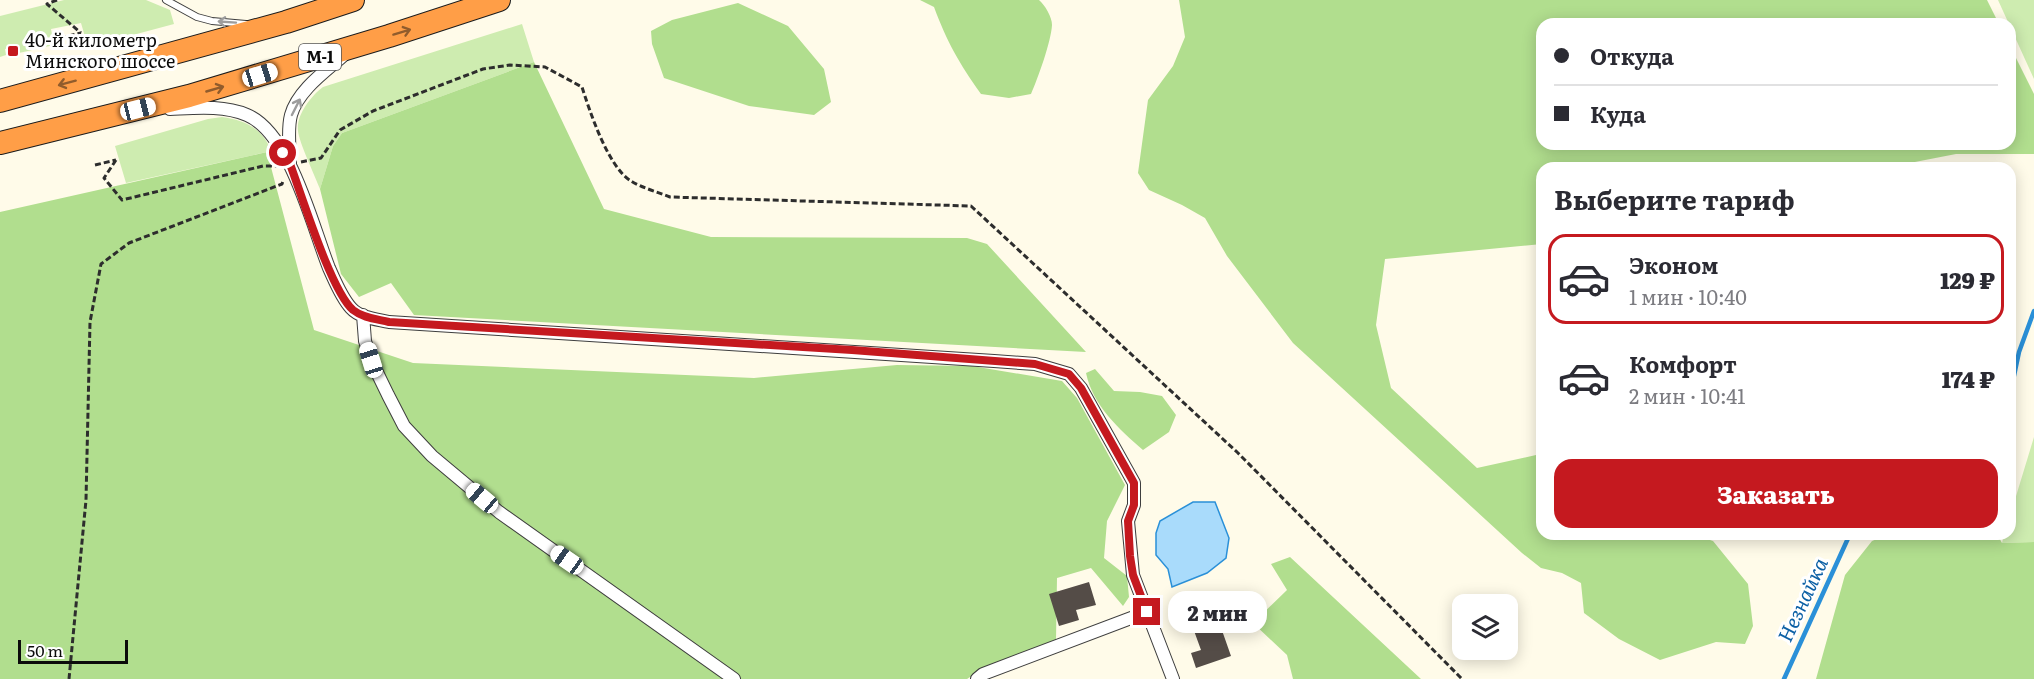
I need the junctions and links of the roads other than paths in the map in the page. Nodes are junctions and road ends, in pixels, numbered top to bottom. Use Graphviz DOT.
graph roads {
  1 [pos="166,0"];
  2 [pos="353,0"];
  3 [pos="499,0"];
  4 [pos="286,22"];
  5 [pos="352,47"];
  6 [pos="0,101"];
  7 [pos="138,109"];
  8 [pos="0,143"];
  9 [pos="290,164"];
  10 [pos="363,315"];
  11 [pos="1147,612"];
  12 [pos="734,679"];
  13 [pos="977,679"];
  14 [pos="1173,679"];
  4 -- 1 [label="lane, one-way"];
  2 -- 4 [label="highway, М-1"];
  5 -- 3 [label="highway, М-1, one-way"];
  4 -- 6 [label="highway, М-1, one-way"];
  7 -- 5 [label="highway, М-1, one-way"];
  9 -- 5 [label="street, one-way"];
  7 -- 8 [label="highway, М-1"];
  7 -- 9 [label="street"];
  9 -- 10 [label="street"];
  10 -- 11 [label="street"];
  10 -- 12 [label="street"];
  11 -- 13 [label="street"];
  11 -- 14 [label="street"];
}
